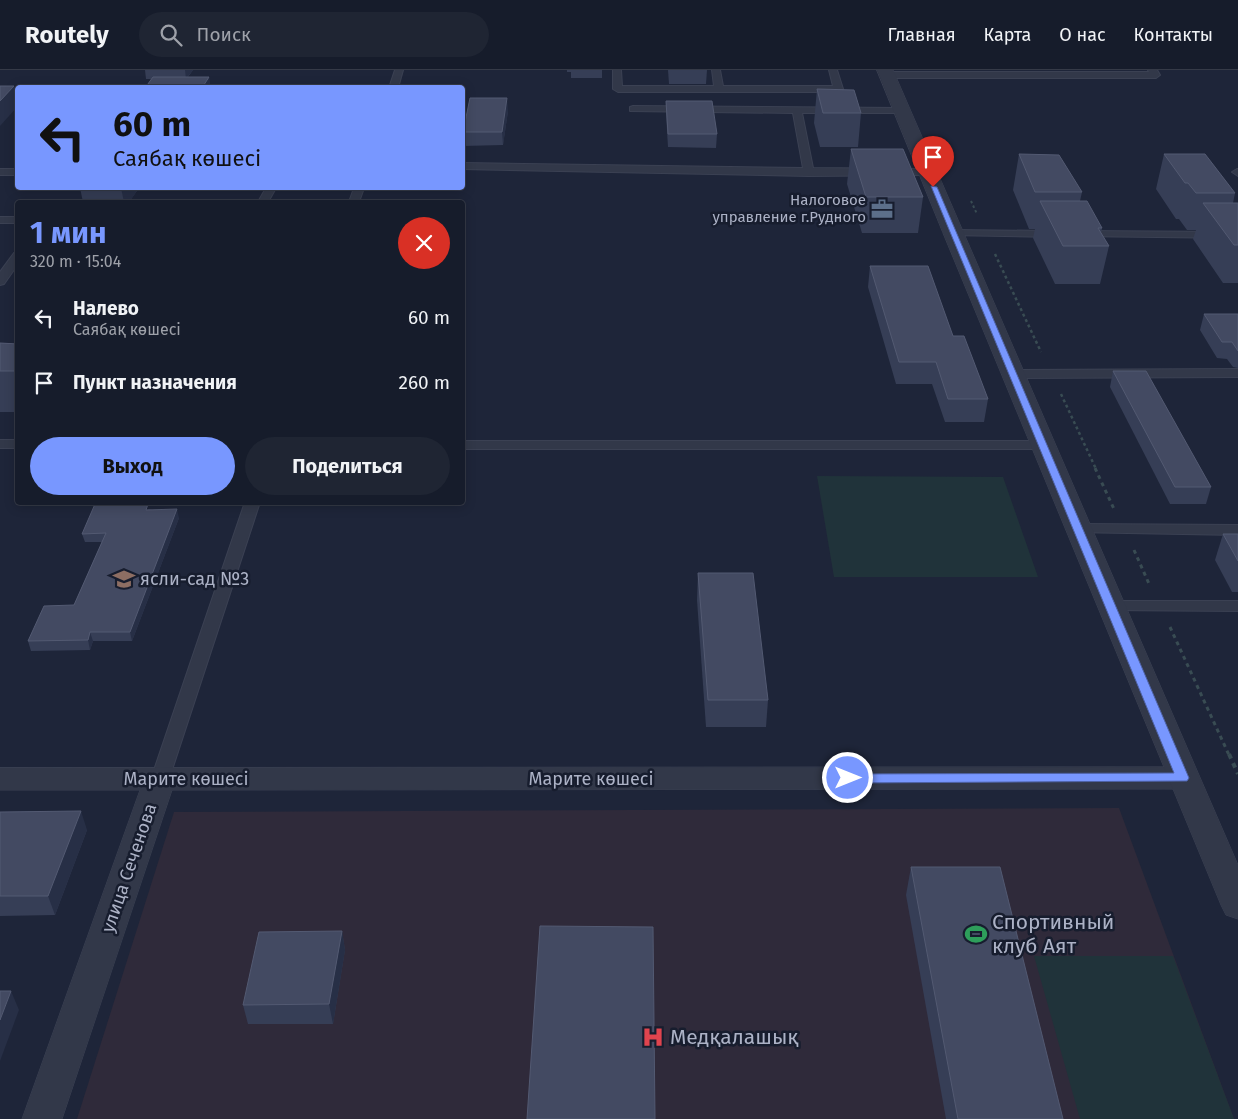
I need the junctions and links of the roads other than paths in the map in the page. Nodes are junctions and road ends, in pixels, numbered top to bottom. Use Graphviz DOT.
graph roads {
  1 [pos="399,70"];
  2 [pos="617,70"];
  3 [pos="716,70"];
  4 [pos="833,70"];
  5 [pos="1152,70"];
  6 [pos="886,72"];
  7 [pos="1033,72"];
  8 [pos="1080,72"];
  9 [pos="394,85"];
  10 [pos="719,89"];
  11 [pos="634,110"];
  12 [pos="797,111"];
  13 [pos="902,111"];
  14 [pos="465,166"];
  15 [pos="0,172"];
  16 [pos="15,172"];
  17 [pos="927,172"];
  18 [pos="809,173"];
  19 [pos="0,220"];
  20 [pos="15,220"];
  21 [pos="952,233"];
  22 [pos="1238,235"];
  23 [pos="15,259"];
  24 [pos="0,281"];
  25 [pos="1238,373"];
  26 [pos="1012,374"];
  27 [pos="0,444"];
  28 [pos="15,444"];
  29 [pos="465,445"];
  30 [pos="1042,445"];
  31 [pos="252,505"];
  32 [pos="1077,529"];
  33 [pos="1238,530"];
  34 [pos="1110,606"];
  35 [pos="1238,606"];
  36 [pos="1182,778"];
  37 [pos="0,779"];
  38 [pos="160,779"];
  39 [pos="1237,902"];
  40 [pos="42,1119"];
  1 -- 9 [label="lane"];
  2 -- 10 [label="lane"];
  3 -- 10 [label="lane"];
  4 -- 10 [label="lane"];
  5 -- 8 [label="lane"];
  6 -- 7 [label="lane"];
  6 -- 13 [label="street"];
  7 -- 8 [label="lane"];
  11 -- 12 [label="lane"];
  12 -- 13 [label="lane"];
  12 -- 18 [label="lane"];
  13 -- 17 [label="street"];
  14 -- 18 [label="lane"];
  15 -- 16 [label="lane"];
  17 -- 18 [label="lane"];
  17 -- 21 [label="street"];
  19 -- 20 [label="lane"];
  21 -- 22 [label="lane"];
  21 -- 26 [label="street"];
  23 -- 24 [label="lane"];
  25 -- 26 [label="lane"];
  26 -- 30 [label="street"];
  27 -- 28 [label="lane"];
  29 -- 30 [label="lane"];
  30 -- 32 [label="street"];
  31 -- 38 [label="lane, улица Сеченова"];
  32 -- 33 [label="lane"];
  32 -- 34 [label="street"];
  34 -- 35 [label="lane"];
  34 -- 36 [label="street"];
  36 -- 38 [label="street, Марите көшесі"];
  36 -- 39 [label="street"];
  37 -- 38 [label="street, Марите көшесі"];
  38 -- 40 [label="street, улица Сеченова"];
}
